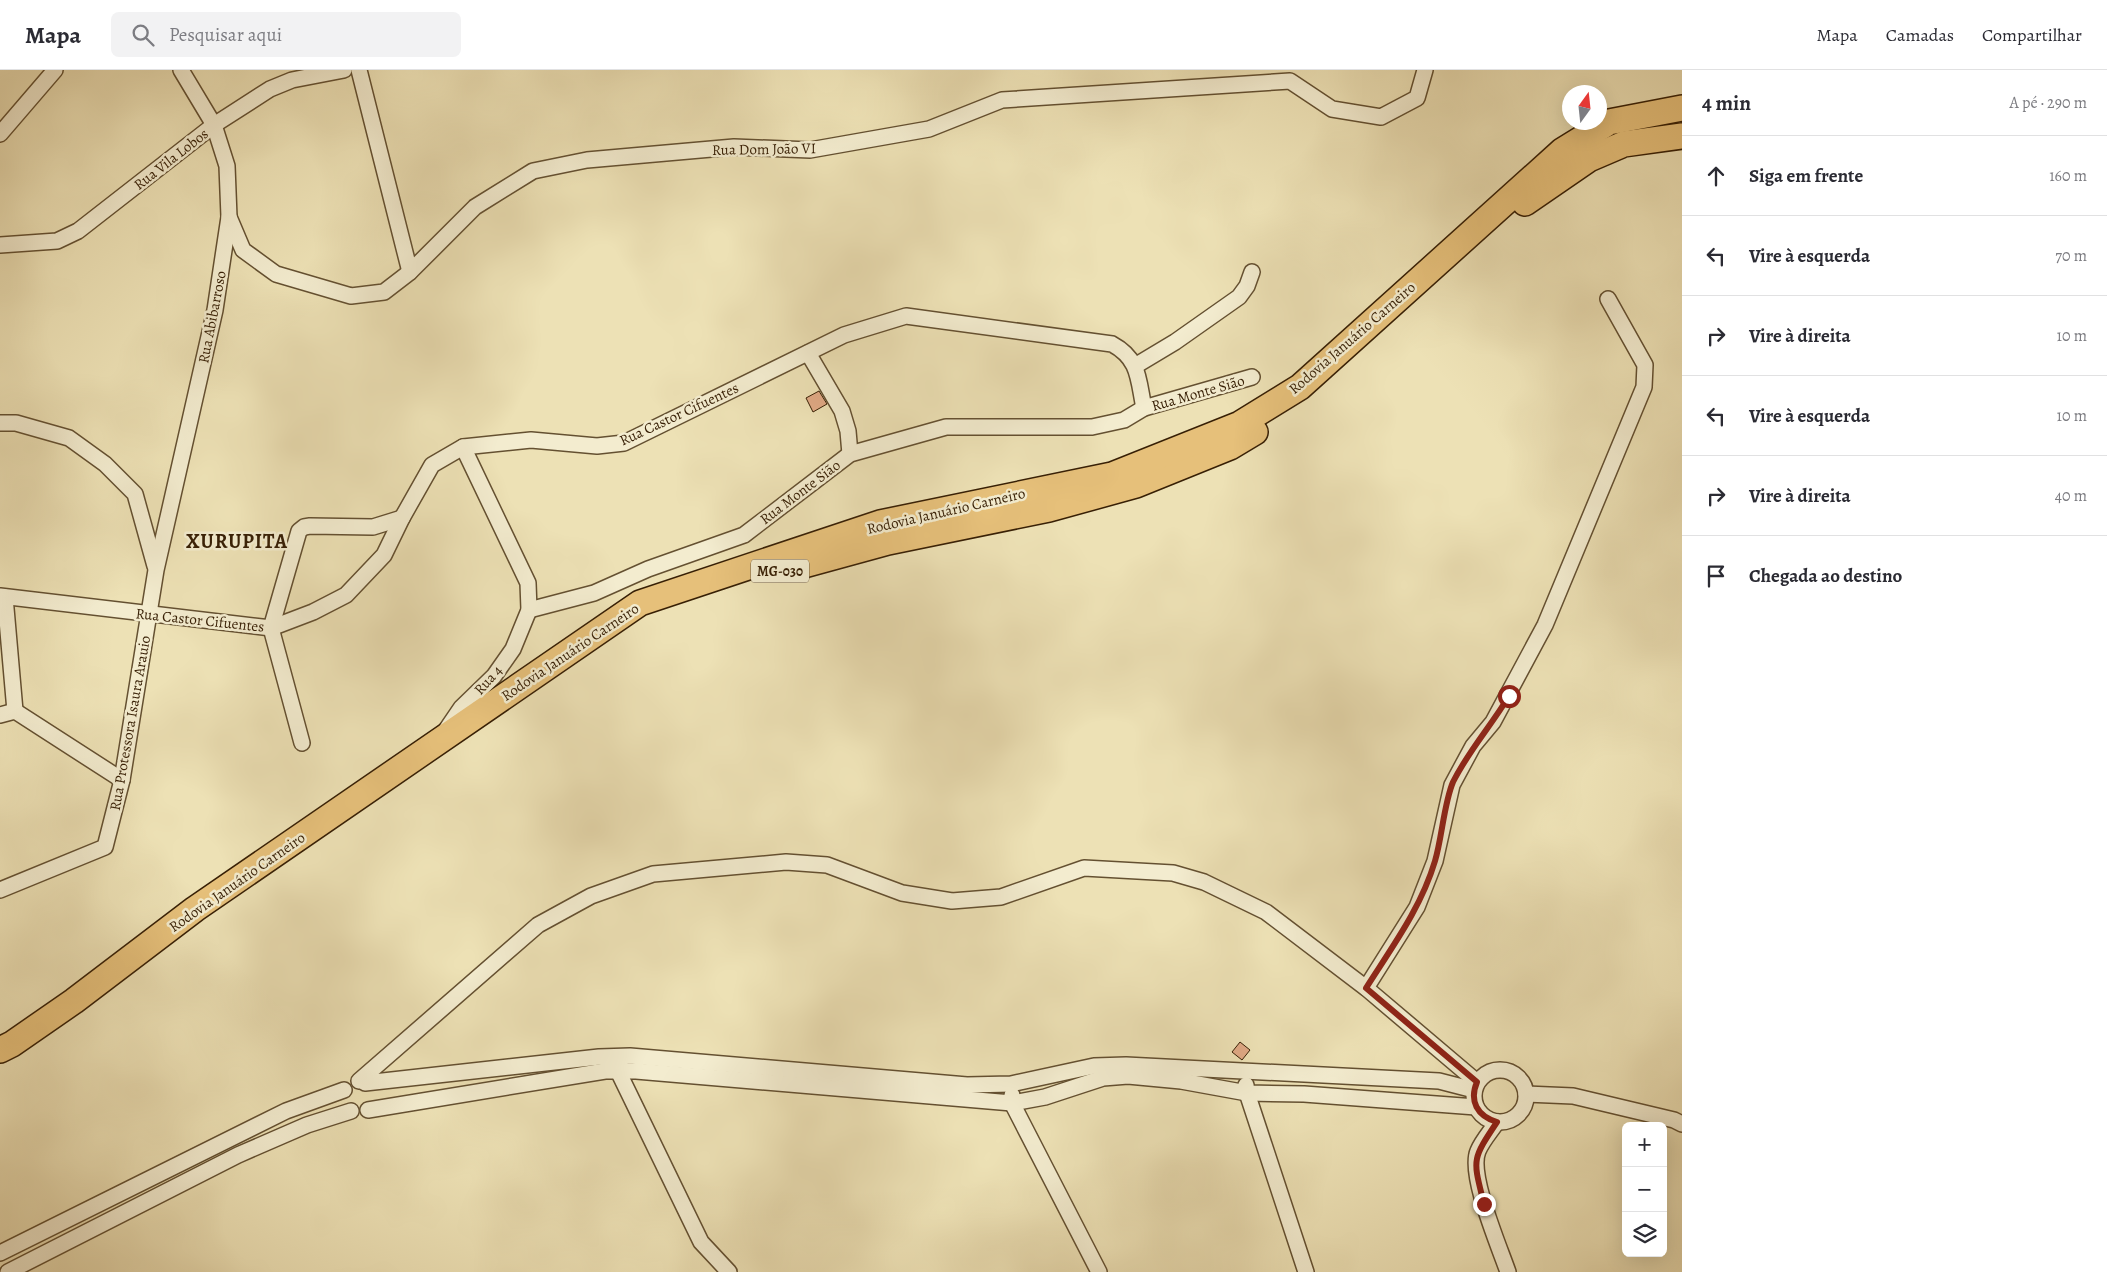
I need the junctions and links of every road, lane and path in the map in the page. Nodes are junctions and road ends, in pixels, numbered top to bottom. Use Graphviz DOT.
graph roads {
  1 [pos="55,70"];
  2 [pos="181,70"];
  3 [pos="344,70"];
  4 [pos="359,70"];
  5 [pos="1425,70"];
  6 [pos="1287,76"];
  7 [pos="1682,108"];
  8 [pos="214,125"];
  9 [pos="0,133"];
  10 [pos="1682,136"];
  11 [pos="229,217"];
  12 [pos="0,245"];
  13 [pos="410,272"];
  14 [pos="1252,272"];
  15 [pos="1608,299"];
  16 [pos="808,353"];
  17 [pos="1135,366"];
  18 [pos="1252,377"];
  19 [pos="1144,408"];
  20 [pos="0,423"];
  21 [pos="463,447"];
  22 [pos="850,454"];
  23 [pos="402,518"];
  24 [pos="156,570"];
  25 [pos="2,597"];
  26 [pos="529,610"];
  27 [pos="150,614"];
  28 [pos="271,628"];
  29 [pos="7,713"];
  30 [pos="302,743"];
  31 [pos="436,743"];
  32 [pos="122,780"];
  33 [pos="0,890"];
  34 [pos="1366,988"];
  35 [pos="0,1050"];
  36 [pos="620,1064"];
  37 [pos="0,1069"];
  38 [pos="1246,1071"];
  39 [pos="362,1082"];
  40 [pos="1011,1084"];
  41 [pos="1476,1086"];
  42 [pos="344,1090"];
  43 [pos="1247,1093"];
  44 [pos="1526,1094"];
  45 [pos="1012,1103"];
  46 [pos="1476,1107"];
  47 [pos="368,1110"];
  48 [pos="351,1111"];
  49 [pos="1497,1122"];
  50 [pos="1678,1122"];
  51 [pos="1682,1136"];
  52 [pos="0,1253"];
  53 [pos="8,1272"];
  54 [pos="729,1272"];
  55 [pos="1099,1272"];
  56 [pos="1306,1272"];
  57 [pos="1508,1272"];
  1 -- 9 [label="street"];
  2 -- 8 [label="street, Rua Abibarroso"];
  3 -- 8 [label="street, Rua Vila Lobos"];
  4 -- 13 [label="street"];
  5 -- 6 [label="street, Rua Dom João VI"];
  6 -- 13 [label="street, Rua Dom João VI"];
  7 -- 31 [label="highway, Rodovia Januário Carneiro / MG-030"];
  8 -- 11 [label="street, Rua Abibarroso"];
  8 -- 12 [label="street, Rua Vila Lobos"];
  10 -- 37 [label="highway, Rodovia Januário Carneiro / MG-030"];
  11 -- 13 [label="street, Rua Dom João VI"];
  11 -- 24 [label="street, Rua Abibarroso"];
  14 -- 17 [label="street"];
  15 -- 34 [label="street"];
  16 -- 17 [label="street, Rua Castor Cifuentes"];
  16 -- 21 [label="street, Rua Castor Cifuentes"];
  16 -- 22 [label="street"];
  17 -- 19 [label="street, Rua Castor Cifuentes"];
  18 -- 19 [label="street, Rua Monte Sião"];
  19 -- 22 [label="street, Rua Monte Sião"];
  20 -- 24 [label="street"];
  21 -- 23 [label="street, Rua Castor Cifuentes"];
  21 -- 26 [label="street"];
  22 -- 26 [label="street, Rua Monte Sião"];
  23 -- 28 [label="street, Rua Castor Cifuentes"];
  23 -- 28 [label="street"];
  24 -- 27 [label="street, Rua Protessora Isaura Arauio"];
  25 -- 27 [label="street, Rua Castor Cifuentes"];
  25 -- 29 [label="street"];
  26 -- 31 [label="street, Rua 4"];
  27 -- 28 [label="street, Rua Castor Cifuentes"];
  27 -- 32 [label="street, Rua Protessora Isaura Arauio"];
  28 -- 30 [label="street"];
  29 -- 32 [label="street"];
  31 -- 35 [label="highway, Rodovia Januário Carneiro / MG-030"];
  32 -- 33 [label="street, Rua Protessora Isaura Arauio"];
  34 -- 39 [label="street"];
  34 -- 41 [label="street"];
  36 -- 39 [label="street"];
  36 -- 40 [label="street"];
  36 -- 45 [label="street"];
  36 -- 47 [label="street"];
  36 -- 54 [label="street"];
  38 -- 40 [label="street"];
  38 -- 41 [label="street"];
  38 -- 43 [label="street"];
  39 -- 42 [label="street"];
  39 -- 47 [label="street"];
  40 -- 45 [label="street"];
  41 -- 44 [label="street"];
  41 -- 46 [label="street"];
  42 -- 48 [label="street"];
  42 -- 52 [label="street"];
  43 -- 45 [label="street"];
  43 -- 46 [label="street"];
  43 -- 56 [label="street"];
  44 -- 49 [label="street"];
  44 -- 50 [label="street"];
  45 -- 55 [label="street"];
  46 -- 49 [label="street"];
  47 -- 48 [label="street"];
  48 -- 53 [label="street"];
  49 -- 57 [label="street"];
  50 -- 51 [label="street"];
}
